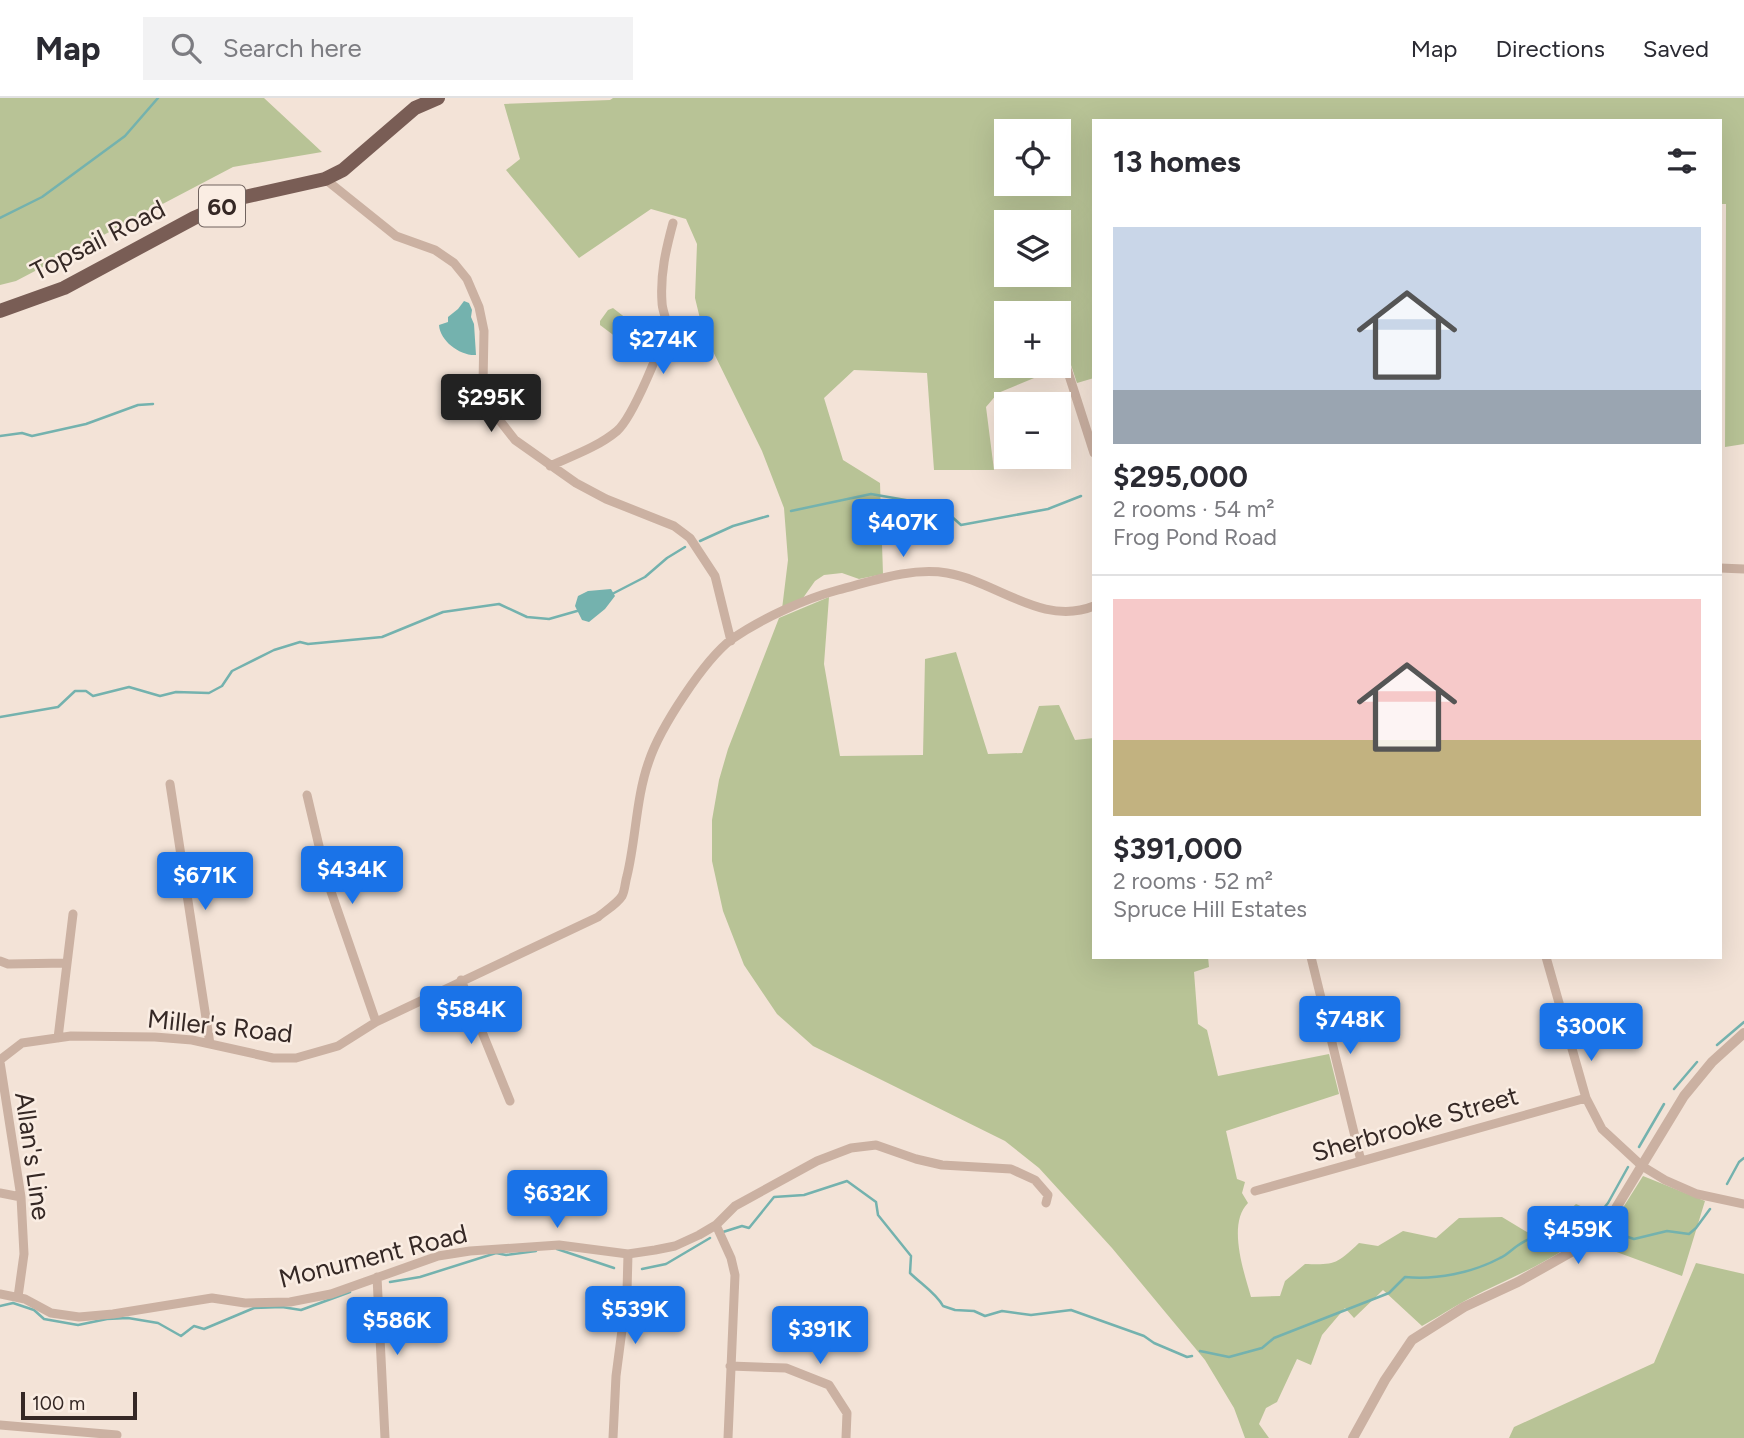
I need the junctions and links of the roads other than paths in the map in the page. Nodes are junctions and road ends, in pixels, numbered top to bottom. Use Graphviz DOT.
graph roads {
  1 [pos="438,98"];
  2 [pos="325,179"];
  3 [pos="673,223"];
  4 [pos="0,312"];
  5 [pos="1070,378"];
  6 [pos="1092,447"];
  7 [pos="550,466"];
  8 [pos="1722,568"];
  9 [pos="1744,569"];
  10 [pos="1092,607"];
  11 [pos="731,640"];
  12 [pos="170,784"];
  13 [pos="307,795"];
  14 [pos="73,914"];
  15 [pos="1311,959"];
  16 [pos="1547,959"];
  17 [pos="0,961"];
  18 [pos="67,963"];
  19 [pos="461,980"];
  20 [pos="376,1022"];
  21 [pos="1744,1033"];
  22 [pos="58,1038"];
  23 [pos="210,1044"];
  24 [pos="0,1061"];
  25 [pos="1586,1098"];
  26 [pos="510,1101"];
  27 [pos="1361,1161"];
  28 [pos="1642,1166"];
  29 [pos="1255,1191"];
  30 [pos="0,1193"];
  31 [pos="21,1197"];
  32 [pos="1046,1203"];
  33 [pos="1744,1204"];
  34 [pos="716,1225"];
  35 [pos="628,1254"];
  36 [pos="377,1277"];
  37 [pos="0,1294"];
  38 [pos="18,1297"];
  39 [pos="730,1366"];
  40 [pos="0,1426"];
  41 [pos="117,1435"];
  42 [pos="386,1438"];
  43 [pos="613,1438"];
  44 [pos="728,1438"];
  45 [pos="846,1438"];
  46 [pos="1353,1438"];
  1 -- 2 [label="main road, Topsail Road / 60"];
  2 -- 4 [label="main road, Topsail Road / 60"];
  2 -- 7 [label="street"];
  3 -- 7 [label="street"];
  5 -- 6 [label="street"];
  7 -- 11 [label="street"];
  8 -- 9 [label="street"];
  10 -- 11 [label="street, Miller's Road"];
  11 -- 19 [label="street, Miller's Road"];
  12 -- 23 [label="street"];
  13 -- 20 [label="street"];
  14 -- 18 [label="street"];
  15 -- 27 [label="street"];
  16 -- 25 [label="street"];
  17 -- 18 [label="street"];
  18 -- 22 [label="street"];
  19 -- 20 [label="street, Miller's Road"];
  19 -- 26 [label="street"];
  20 -- 23 [label="street, Miller's Road"];
  21 -- 28 [label="street"];
  22 -- 23 [label="street, Miller's Road"];
  22 -- 24 [label="street, Miller's Road"];
  24 -- 31 [label="street, Allan's Line"];
  25 -- 27 [label="street, Sherbrooke Street"];
  25 -- 28 [label="street"];
  27 -- 29 [label="street, Sherbrooke Street"];
  28 -- 33 [label="street"];
  28 -- 46 [label="street"];
  30 -- 31 [label="street"];
  31 -- 38 [label="street, Allan's Line"];
  32 -- 34 [label="street, Monument Road"];
  34 -- 35 [label="street, Monument Road"];
  34 -- 39 [label="street"];
  35 -- 36 [label="street, Monument Road"];
  35 -- 43 [label="street"];
  36 -- 38 [label="street, Monument Road"];
  36 -- 42 [label="street"];
  37 -- 38 [label="street, Monument Road"];
  39 -- 44 [label="street"];
  39 -- 45 [label="street"];
  40 -- 41 [label="street"];
}
